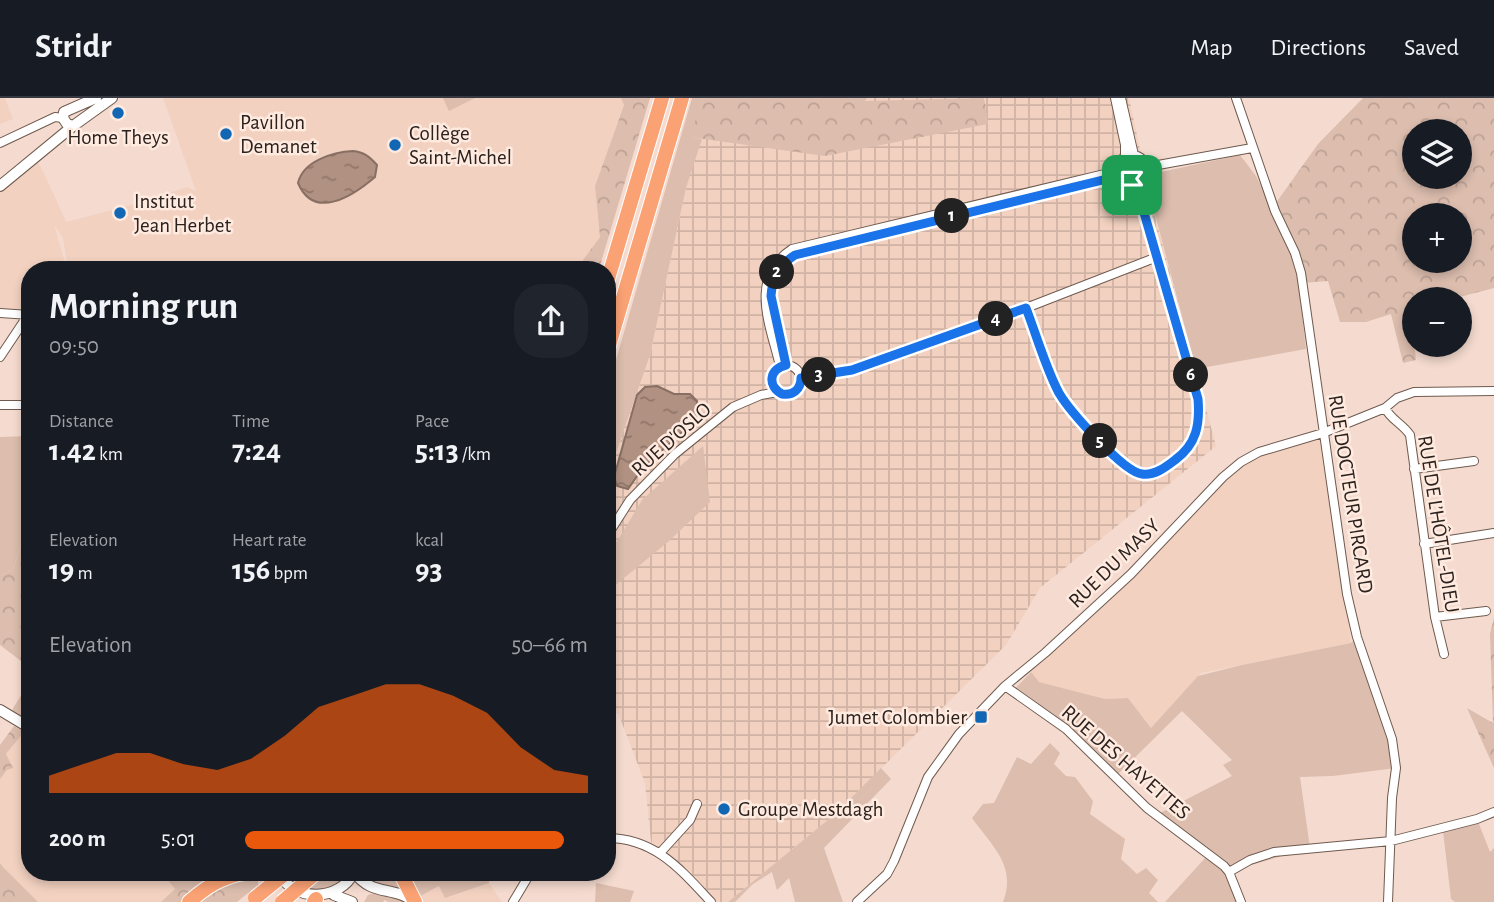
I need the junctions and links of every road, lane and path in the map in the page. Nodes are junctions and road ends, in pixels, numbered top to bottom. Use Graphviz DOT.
graph roads {
  1 [pos="96,98"];
  2 [pos="112,98"];
  3 [pos="662,98"];
  4 [pos="682,98"];
  5 [pos="1115,98"];
  6 [pos="1121,98"];
  7 [pos="1236,98"];
  8 [pos="82,104"];
  9 [pos="88,116"];
  10 [pos="68,124"];
  11 [pos="0,143"];
  12 [pos="1252,148"];
  13 [pos="1130,156"];
  14 [pos="1147,167"];
  15 [pos="1119,175"];
  16 [pos="1136,185"];
  17 [pos="0,186"];
  18 [pos="1157,257"];
  19 [pos="613,261"];
  20 [pos="1026,308"];
  21 [pos="0,313"];
  22 [pos="21,314"];
  23 [pos="616,322"];
  24 [pos="21,327"];
  25 [pos="0,357"];
  26 [pos="783,365"];
  27 [pos="801,378"];
  28 [pos="1494,391"];
  29 [pos="777,392"];
  30 [pos="0,405"];
  31 [pos="21,405"];
  32 [pos="1385,408"];
  33 [pos="1323,433"];
  34 [pos="1474,461"];
  35 [pos="1414,469"];
  36 [pos="616,522"];
  37 [pos="1494,533"];
  38 [pos="1424,544"];
  39 [pos="1486,611"];
  40 [pos="1435,617"];
  41 [pos="1444,654"];
  42 [pos="1005,686"];
  43 [pos="0,710"];
  44 [pos="21,723"];
  45 [pos="697,804"];
  46 [pos="1494,812"];
  47 [pos="616,839"];
  48 [pos="1391,841"];
  49 [pos="660,853"];
  50 [pos="1229,872"];
  51 [pos="210,881"];
  52 [pos="220,881"];
  53 [pos="276,881"];
  54 [pos="283,881"];
  55 [pos="306,881"];
  56 [pos="348,881"];
  57 [pos="362,881"];
  58 [pos="404,881"];
  59 [pos="526,881"];
  60 [pos="204,888"];
  61 [pos="334,895"];
  62 [pos="252,900"];
  63 [pos="315,901"];
  64 [pos="189,902"];
  65 [pos="282,902"];
  66 [pos="352,902"];
  67 [pos="415,902"];
  68 [pos="513,902"];
  69 [pos="711,902"];
  70 [pos="857,902"];
  71 [pos="1241,902"];
  72 [pos="1388,902"];
  1 -- 8 [label="main road"];
  2 -- 9 [label="main road"];
  3 -- 19 [label="highway"];
  4 -- 23 [label="highway"];
  5 -- 13 [label="street"];
  6 -- 13 [label="street"];
  7 -- 12 [label="street, RUE DOCTEUR PIRCARD"];
  8 -- 9 [label="main road"];
  8 -- 10 [label="main road"];
  9 -- 10 [label="main road"];
  10 -- 11 [label="street"];
  10 -- 17 [label="main road"];
  12 -- 14 [label="street"];
  12 -- 33 [label="street, RUE DOCTEUR PIRCARD"];
  13 -- 14 [label="street"];
  13 -- 15 [label="street"];
  14 -- 16 [label="street"];
  15 -- 16 [label="street"];
  15 -- 26 [label="street"];
  16 -- 18 [label="street"];
  18 -- 20 [label="street"];
  18 -- 20 [label="street"];
  20 -- 27 [label="street"];
  21 -- 22 [label="street"];
  24 -- 25 [label="street"];
  26 -- 27 [label="street"];
  26 -- 29 [label="street"];
  27 -- 29 [label="street"];
  28 -- 32 [label="street, RUE DU MASY"];
  29 -- 36 [label="street, RUE D'OSLO"];
  30 -- 31 [label="street"];
  32 -- 33 [label="street, RUE DU MASY"];
  32 -- 35 [label="street, RUE DE L’HÔTEL-DIEU"];
  33 -- 42 [label="street, RUE DU MASY"];
  33 -- 48 [label="street, RUE DOCTEUR PIRCARD"];
  34 -- 35 [label="street"];
  35 -- 38 [label="street, RUE DE L’HÔTEL-DIEU"];
  37 -- 38 [label="street"];
  38 -- 40 [label="street, RUE DE L’HÔTEL-DIEU"];
  39 -- 40 [label="street"];
  40 -- 41 [label="street, RUE DE L’HÔTEL-DIEU"];
  42 -- 50 [label="street, RUE DES HAYETTES"];
  42 -- 70 [label="street, RUE DU MASY"];
  43 -- 44 [label="main road"];
  45 -- 49 [label="street"];
  46 -- 48 [label="street"];
  47 -- 49 [label="street"];
  48 -- 50 [label="street"];
  48 -- 72 [label="street, RUE DOCTEUR PIRCARD"];
  49 -- 69 [label="street"];
  50 -- 71 [label="street"];
  51 -- 60 [label="highway"];
  52 -- 60 [label="highway"];
  53 -- 62 [label="highway, bridge"];
  54 -- 63 [label="main road"];
  55 -- 65 [label="highway, bridge"];
  56 -- 61 [label="main road"];
  57 -- 67 [label="main road"];
  58 -- 67 [label="highway"];
  59 -- 68 [label="street"];
  60 -- 64 [label="highway"];
  61 -- 63 [label="main road"];
  61 -- 66 [label="main road"];
}
